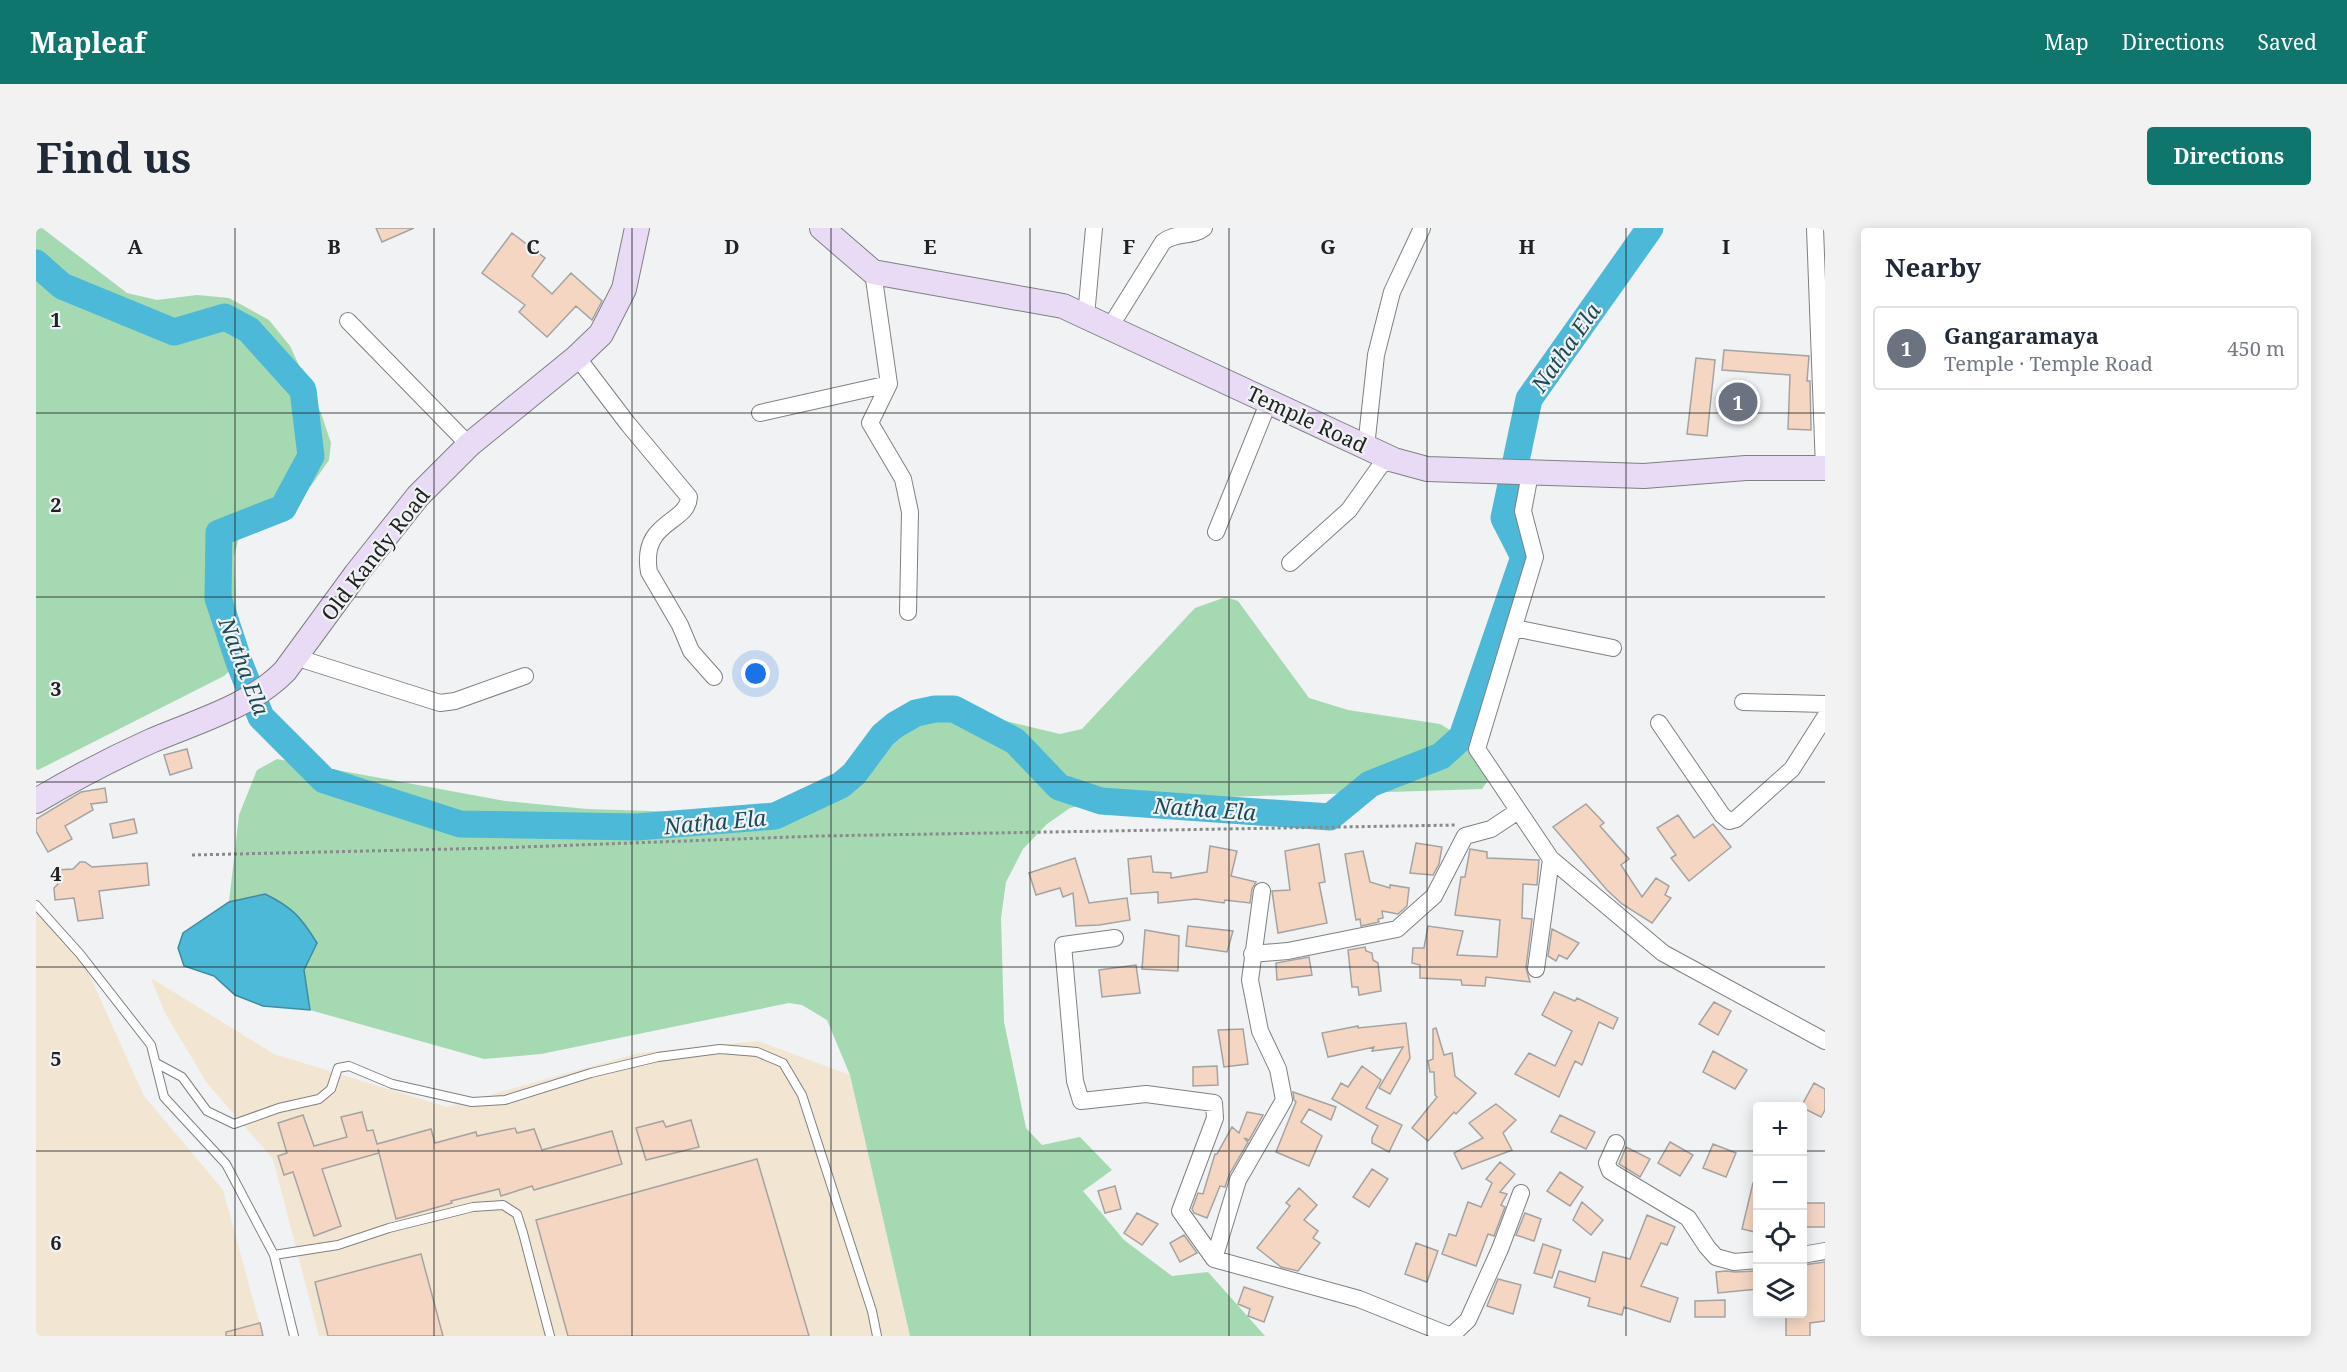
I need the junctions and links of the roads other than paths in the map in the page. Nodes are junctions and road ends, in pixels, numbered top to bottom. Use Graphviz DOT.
graph roads {
  1 [pos="637,228"];
  2 [pos="822,228"];
  3 [pos="1094,228"];
  4 [pos="1204,228"];
  5 [pos="1422,228"];
  6 [pos="1818,232"];
  7 [pos="873,272"];
  8 [pos="1086,316"];
  9 [pos="348,321"];
  10 [pos="1110,327"];
  11 [pos="577,357"];
  12 [pos="889,384"];
  13 [pos="1269,401"];
  14 [pos="760,413"];
  15 [pos="469,446"];
  16 [pos="1366,447"];
  17 [pos="1394,460"];
  18 [pos="1825,468"];
  19 [pos="1530,474"];
  20 [pos="1216,532"];
  21 [pos="1290,563"];
  22 [pos="908,612"];
  23 [pos="1514,628"];
  24 [pos="1612,648"];
  25 [pos="295,657"];
  26 [pos="525,675"];
  27 [pos="714,677"];
  28 [pos="1743,702"];
  29 [pos="1825,704"];
  30 [pos="1825,717"];
  31 [pos="1659,723"];
  32 [pos="36,801"];
  33 [pos="1518,811"];
  34 [pos="1551,859"];
  35 [pos="1262,891"];
  36 [pos="36,905"];
  37 [pos="1115,938"];
  38 [pos="1252,954"];
  39 [pos="1536,969"];
  40 [pos="1825,1041"];
  41 [pos="156,1063"];
  42 [pos="1616,1143"];
  43 [pos="1521,1193"];
  44 [pos="1825,1251"];
  45 [pos="1807,1254"];
  46 [pos="274,1255"];
  47 [pos="1214,1259"];
  48 [pos="1753,1260"];
  49 [pos="294,1336"];
  50 [pos="550,1336"];
  51 [pos="877,1336"];
  52 [pos="1451,1336"];
  1 -- 11 [label="street, Old Kandy Road"];
  2 -- 7 [label="street"];
  3 -- 8 [label="street"];
  4 -- 10 [label="street"];
  5 -- 16 [label="street"];
  6 -- 18 [label="street"];
  7 -- 8 [label="street, Temple Road"];
  7 -- 12 [label="street"];
  8 -- 10 [label="street, Temple Road"];
  9 -- 15 [label="street"];
  10 -- 13 [label="street, Temple Road"];
  11 -- 15 [label="street, Old Kandy Road"];
  11 -- 27 [label="street"];
  12 -- 14 [label="street"];
  12 -- 22 [label="street"];
  13 -- 16 [label="street, Temple Road"];
  13 -- 20 [label="street"];
  15 -- 25 [label="street, Old Kandy Road"];
  16 -- 17 [label="street, Temple Road"];
  17 -- 19 [label="street, Temple Road"];
  17 -- 21 [label="street"];
  18 -- 19 [label="street, Temple Road"];
  19 -- 23 [label="street"];
  23 -- 24 [label="street"];
  23 -- 33 [label="street"];
  25 -- 26 [label="street"];
  25 -- 32 [label="street, Old Kandy Road"];
  28 -- 29 [label="street"];
  30 -- 31 [label="street"];
  33 -- 34 [label="street"];
  33 -- 38 [label="street"];
  34 -- 39 [label="street"];
  34 -- 40 [label="street"];
  35 -- 38 [label="street"];
  36 -- 41 [label="lane"];
  37 -- 47 [label="street"];
  38 -- 47 [label="street"];
  41 -- 46 [label="lane"];
  41 -- 51 [label="lane"];
  42 -- 48 [label="street"];
  43 -- 52 [label="street"];
  44 -- 45 [label="street"];
  46 -- 49 [label="lane"];
  46 -- 50 [label="lane"];
  47 -- 52 [label="street"];
}
